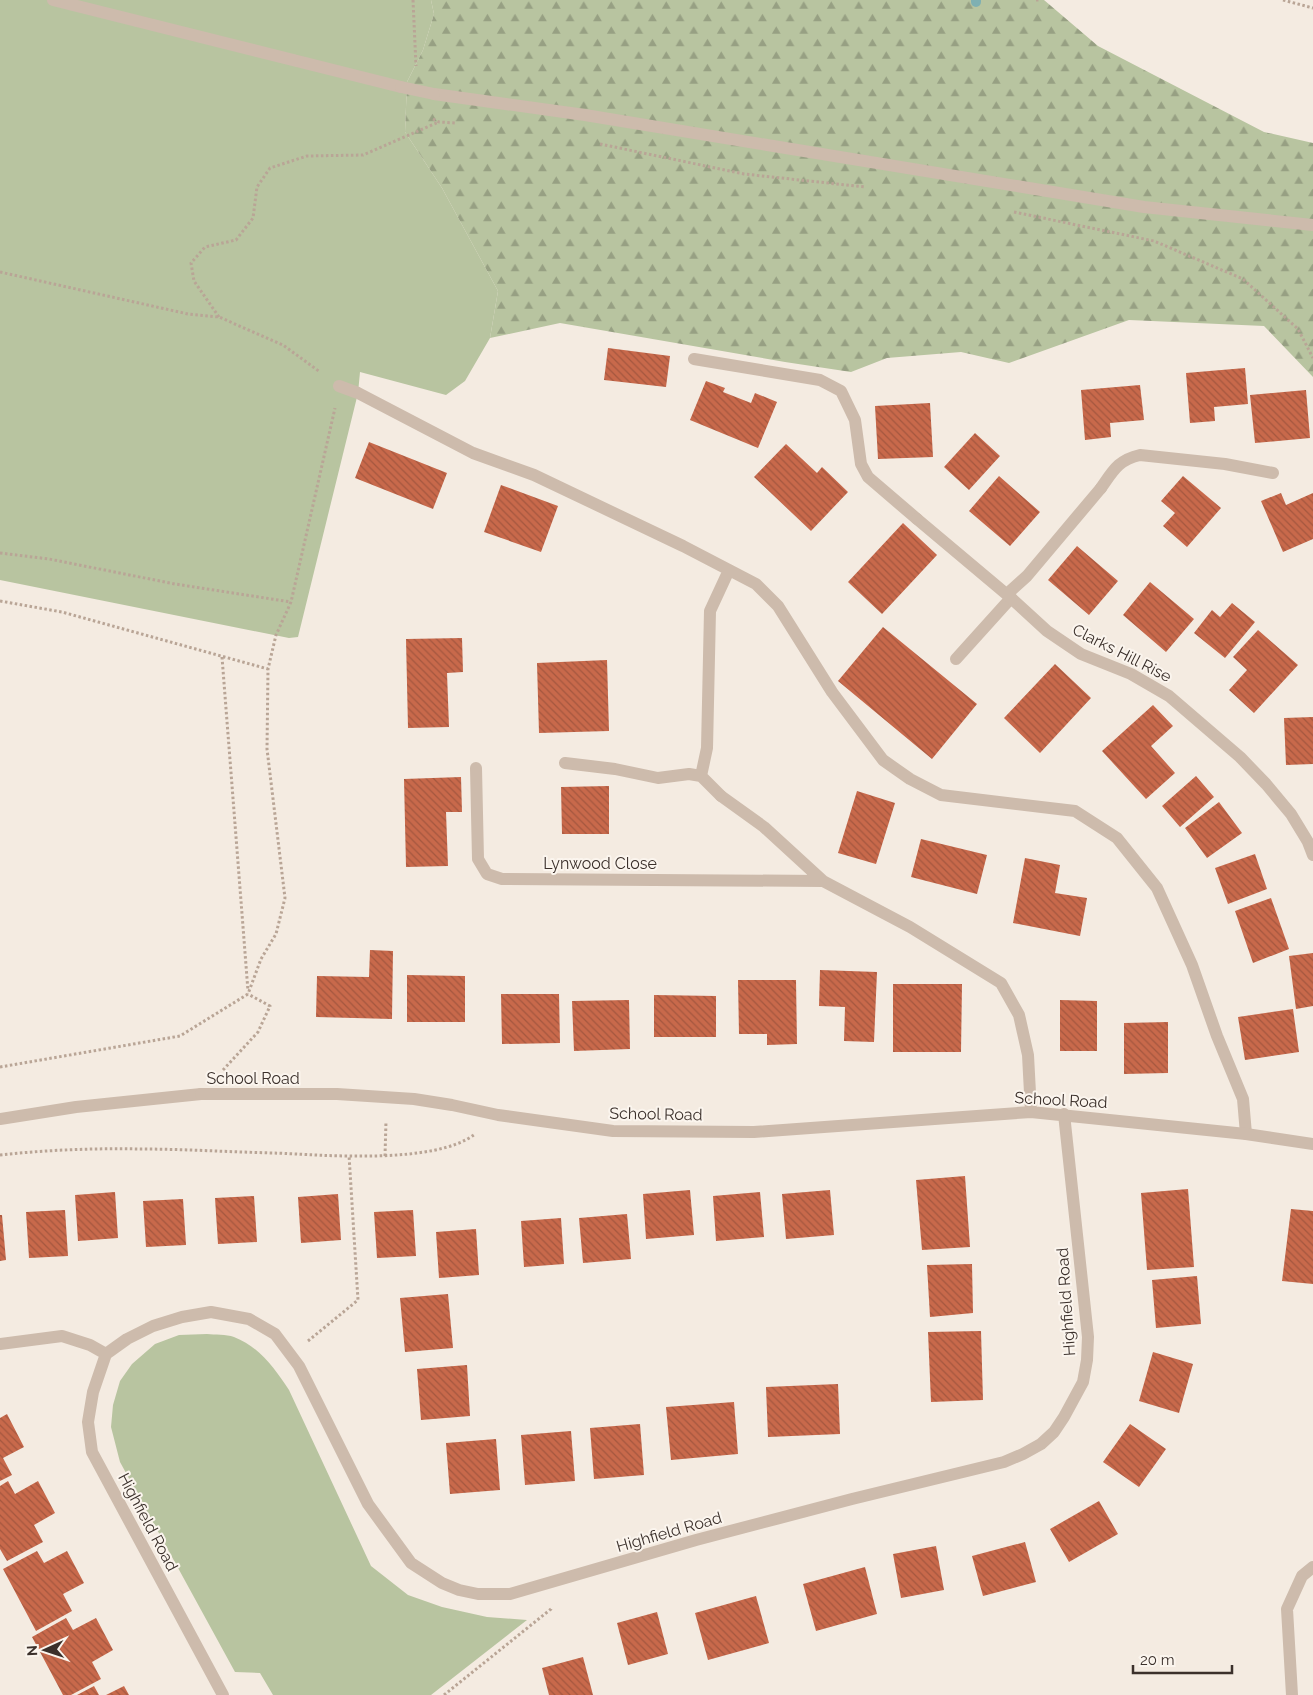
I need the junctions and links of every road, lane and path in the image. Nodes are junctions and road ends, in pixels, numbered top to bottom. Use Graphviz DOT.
graph roads {
  1 [pos="53,0"];
  2 [pos="1283,0"];
  3 [pos="1313,8"];
  4 [pos="458,123"];
  5 [pos="591,142"];
  6 [pos="872,188"];
  7 [pos="1006,210"];
  8 [pos="1313,225"];
  9 [pos="0,272"];
  10 [pos="219,317"];
  11 [pos="1313,358"];
  12 [pos="694,359"];
  13 [pos="339,386"];
  14 [pos="1273,473"];
  15 [pos="0,553"];
  16 [pos="729,570"];
  17 [pos="1009,596"];
  18 [pos="0,601"];
  19 [pos="291,602"];
  20 [pos="222,657"];
  21 [pos="956,659"];
  22 [pos="268,669"];
  23 [pos="566,763"];
  24 [pos="476,768"];
  25 [pos="701,776"];
  26 [pos="1313,855"];
  27 [pos="823,881"];
  28 [pos="248,994"];
  29 [pos="0,1067"];
  30 [pos="200,1094"];
  31 [pos="1031,1112"];
  32 [pos="1064,1114"];
  33 [pos="0,1119"];
  34 [pos="386,1120"];
  35 [pos="1246,1134"];
  36 [pos="1313,1144"];
  37 [pos="454,1145"];
  38 [pos="0,1155"];
  39 [pos="349,1155"];
  40 [pos="385,1156"];
  41 [pos="0,1344"];
  42 [pos="106,1354"];
  43 [pos="291,1355"];
  44 [pos="1313,1567"];
  45 [pos="564,1579"];
  46 [pos="223,1695"];
  47 [pos="444,1695"];
  48 [pos="1292,1695"];
  1 -- 8 [label="street, bridge"];
  2 -- 3 [label="path"];
  4 -- 10 [label="path"];
  5 -- 6 [label="path"];
  7 -- 11 [label="path"];
  9 -- 10 [label="path"];
  10 -- 13 [label="path"];
  12 -- 17 [label="street, Clarks Hill Rise"];
  13 -- 16 [label="street"];
  13 -- 19 [label="path"];
  14 -- 17 [label="street"];
  15 -- 19 [label="path"];
  16 -- 25 [label="street"];
  16 -- 35 [label="street"];
  17 -- 21 [label="street"];
  17 -- 26 [label="street, Clarks Hill Rise"];
  18 -- 20 [label="path"];
  19 -- 22 [label="path"];
  20 -- 22 [label="path"];
  20 -- 28 [label="path"];
  22 -- 28 [label="path"];
  23 -- 25 [label="street"];
  24 -- 27 [label="street, Lynwood Close"];
  25 -- 27 [label="street, Lynwood Close"];
  27 -- 31 [label="street, Lynwood Close"];
  28 -- 29 [label="path"];
  28 -- 30 [label="path"];
  30 -- 31 [label="street, School Road"];
  30 -- 33 [label="street, School Road"];
  31 -- 32 [label="street, School Road"];
  32 -- 35 [label="street, School Road"];
  32 -- 45 [label="street, Highfield Road"];
  34 -- 40 [label="path"];
  35 -- 36 [label="street, School Road"];
  37 -- 40 [label="path"];
  38 -- 39 [label="path"];
  39 -- 40 [label="path"];
  39 -- 43 [label="path"];
  41 -- 42 [label="street"];
  42 -- 43 [label="street, Highfield Road"];
  42 -- 46 [label="street, Highfield Road"];
  43 -- 45 [label="street, Highfield Road"];
  44 -- 48 [label="street"];
  45 -- 47 [label="path"];
}
